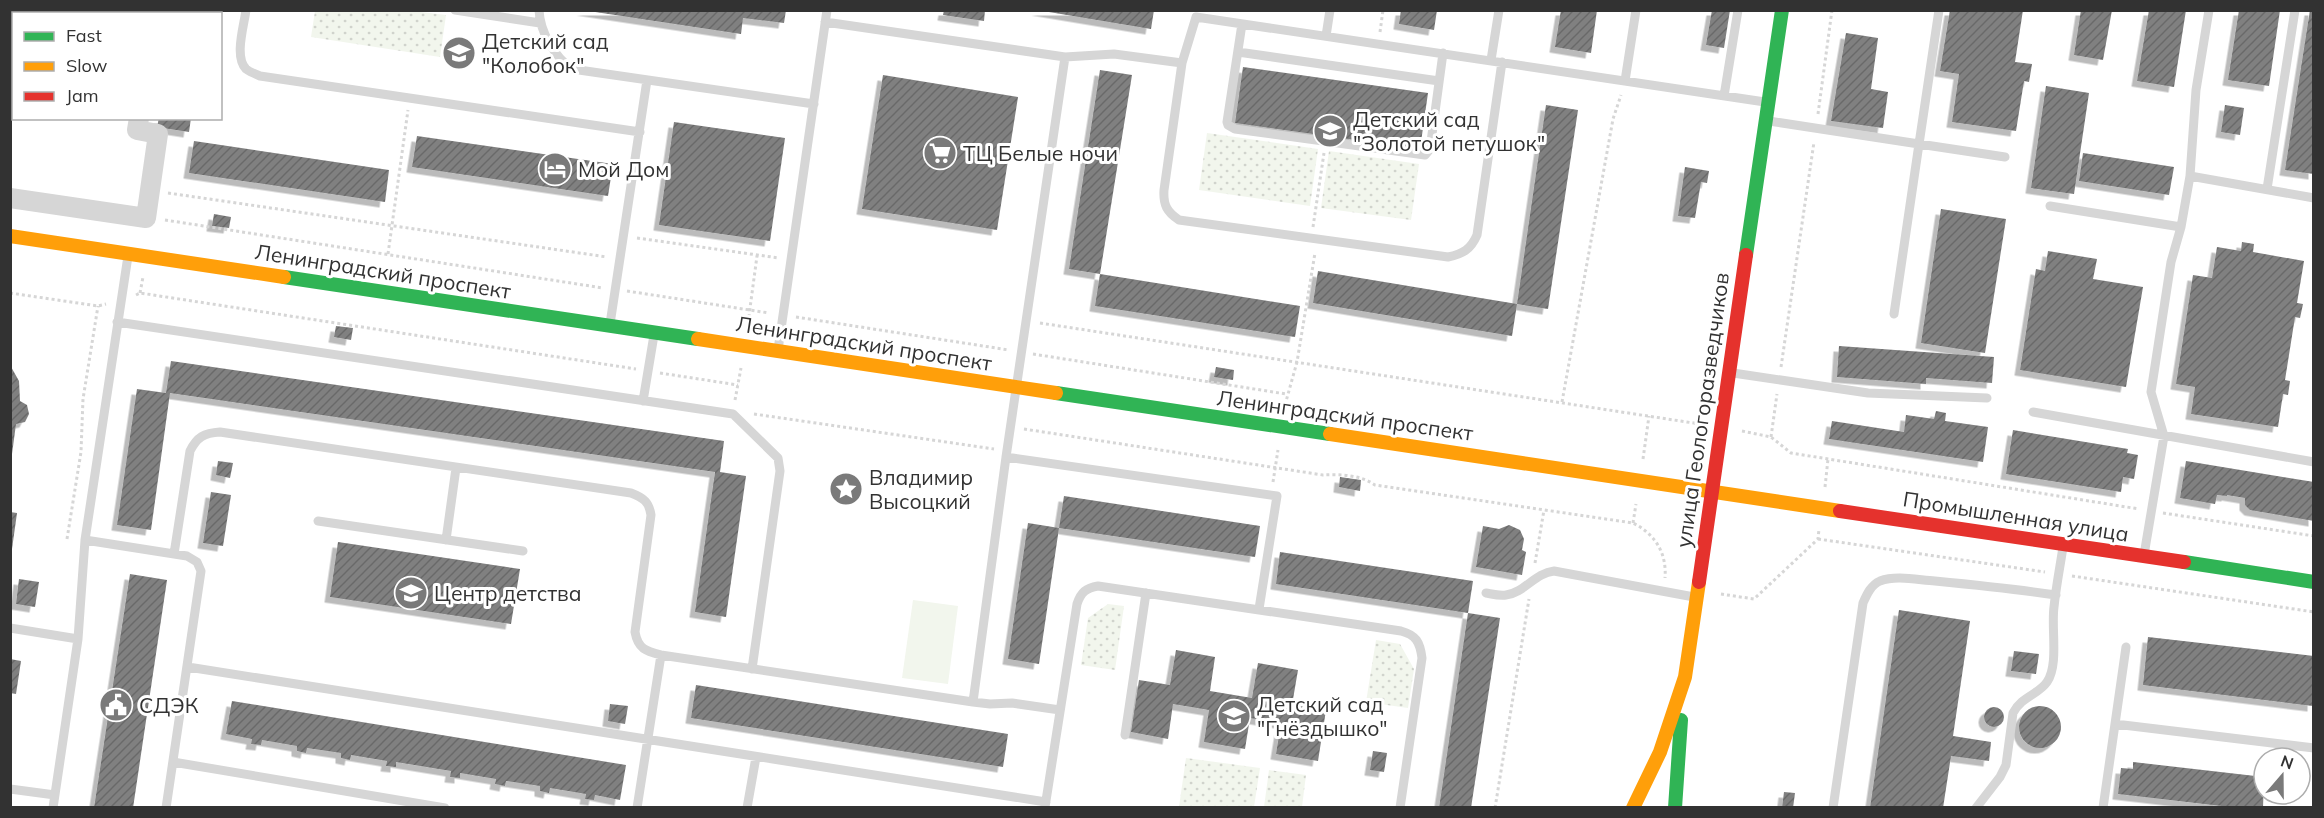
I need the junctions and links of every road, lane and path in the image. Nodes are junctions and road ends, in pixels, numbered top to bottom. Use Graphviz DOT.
graph roads {
  1 [pos="246,10"];
  2 [pos="454,10"];
  3 [pos="539,10"];
  4 [pos="827,10"];
  5 [pos="1330,10"];
  6 [pos="1383,10"];
  7 [pos="1499,10"];
  8 [pos="1636,10"];
  9 [pos="1738,10"];
  10 [pos="1782,10"];
  11 [pos="1832,10"];
  12 [pos="1939,10"];
  13 [pos="2209,10"];
  14 [pos="2295,10"];
  15 [pos="1196,14"];
  16 [pos="825,22"];
  17 [pos="540,23"];
  18 [pos="1242,24"];
  19 [pos="1326,36"];
  20 [pos="1378,44"];
  21 [pos="1238,52"];
  22 [pos="1443,53"];
  23 [pos="1065,57"];
  24 [pos="1491,60"];
  25 [pos="1502,62"];
  26 [pos="1182,63"];
  27 [pos="647,80"];
  28 [pos="1439,81"];
  29 [pos="1625,81"];
  30 [pos="1724,96"];
  31 [pos="410,98"];
  32 [pos="1768,102"];
  33 [pos="814,104"];
  34 [pos="139,120"];
  35 [pos="1765,121"];
  36 [pos="1816,128"];
  37 [pos="640,132"];
  38 [pos="1325,142"];
  39 [pos="1919,144"];
  40 [pos="2005,157"];
  41 [pos="2190,176"];
  42 [pos="2266,189"];
  43 [pos="150,190"];
  44 [pos="10,198"];
  45 [pos="2313,198"];
  46 [pos="2050,206"];
  47 [pos="164,220"];
  48 [pos="392,226"];
  49 [pos="2181,227"];
  50 [pos="10,236"];
  51 [pos="624,236"];
  52 [pos="1314,239"];
  53 [pos="128,254"];
  54 [pos="388,254"];
  55 [pos="757,255"];
  56 [pos="620,259"];
  57 [pos="791,260"];
  58 [pos="754,279"];
  59 [pos="616,290"];
  60 [pos="10,293"];
  61 [pos="121,300"];
  62 [pos="98,306"];
  63 [pos="1894,314"];
  64 [pos="783,315"];
  65 [pos="1026,321"];
  66 [pos="117,322"];
  67 [pos="610,326"];
  68 [pos="654,333"];
  69 [pos="778,351"];
  70 [pos="1021,352"];
  71 [pos="1297,362"];
  72 [pos="648,371"];
  73 [pos="1728,372"];
  74 [pos="1779,380"];
  75 [pos="738,384"];
  76 [pos="1016,388"];
  77 [pos="1286,394"];
  78 [pos="1987,398"];
  79 [pos="643,400"];
  80 [pos="1562,402"];
  81 [pos="2033,412"];
  82 [pos="745,413"];
  83 [pos="1649,416"];
  84 [pos="1282,427"];
  85 [pos="2164,436"];
  86 [pos="1009,438"];
  87 [pos="1006,457"];
  88 [pos="1828,459"];
  89 [pos="2313,462"];
  90 [pos="456,468"];
  91 [pos="1275,468"];
  92 [pos="1712,491"];
  93 [pos="1271,495"];
  94 [pos="1822,508"];
  95 [pos="1544,510"];
  96 [pos="2151,511"];
  97 [pos="318,521"];
  98 [pos="2313,536"];
  99 [pos="67,540"];
  100 [pos="85,540"];
  101 [pos="446,540"];
  102 [pos="2063,544"];
  103 [pos="523,552"];
  104 [pos="174,554"];
  105 [pos="2144,556"];
  106 [pos="1533,580"];
  107 [pos="2313,582"];
  108 [pos="1665,585"];
  109 [pos="1146,593"];
  110 [pos="1486,593"];
  111 [pos="2056,595"];
  112 [pos="1696,597"];
  113 [pos="1754,599"];
  114 [pos="1259,609"];
  115 [pos="10,628"];
  116 [pos="78,639"];
  117 [pos="2126,647"];
  118 [pos="661,655"];
  119 [pos="188,667"];
  120 [pos="752,669"];
  121 [pos="1685,677"];
  122 [pos="973,702"];
  123 [pos="1060,710"];
  124 [pos="2115,724"];
  125 [pos="1125,735"];
  126 [pos="648,740"];
  127 [pos="2313,748"];
  128 [pos="756,757"];
  129 [pos="173,762"];
  130 [pos="10,789"];
  131 [pos="55,795"];
  132 [pos="1046,805"];
  133 [pos="53,807"];
  134 [pos="166,807"];
  135 [pos="445,807"];
  136 [pos="638,807"];
  137 [pos="747,807"];
  138 [pos="1400,807"];
  139 [pos="1495,807"];
  140 [pos="1633,807"];
  141 [pos="1678,807"];
  142 [pos="1833,807"];
  143 [pos="1976,807"];
  144 [pos="2103,807"];
  1 -- 31 [label="lane"];
  2 -- 17 [label="lane"];
  3 -- 17 [label="lane"];
  4 -- 16 [label="lane"];
  5 -- 19 [label="lane"];
  6 -- 20 [label="path"];
  7 -- 24 [label="lane"];
  8 -- 29 [label="lane"];
  9 -- 30 [label="lane"];
  10 -- 32 [label="main road, улица Геологоразведчиков"];
  11 -- 36 [label="path"];
  12 -- 39 [label="lane"];
  13 -- 41 [label="lane"];
  14 -- 42 [label="lane"];
  15 -- 18 [label="lane"];
  15 -- 26 [label="lane"];
  16 -- 23 [label="lane"];
  16 -- 33 [label="lane"];
  17 -- 27 [label="lane"];
  18 -- 19 [label="lane"];
  18 -- 21 [label="lane"];
  19 -- 20 [label="lane"];
  20 -- 22 [label="lane"];
  21 -- 28 [label="lane"];
  21 -- 38 [label="lane"];
  22 -- 24 [label="lane"];
  22 -- 28 [label="lane"];
  23 -- 26 [label="lane"];
  23 -- 65 [label="lane"];
  24 -- 25 [label="lane"];
  25 -- 29 [label="lane"];
  25 -- 52 [label="lane"];
  26 -- 52 [label="lane"];
  27 -- 33 [label="lane"];
  27 -- 37 [label="lane"];
  28 -- 38 [label="lane"];
  29 -- 30 [label="lane"];
  29 -- 80 [label="path"];
  30 -- 32 [label="lane"];
  31 -- 37 [label="lane"];
  31 -- 48 [label="path"];
  32 -- 35 [label="main road, улица Геологоразведчиков"];
  33 -- 57 [label="lane"];
  34 -- 43 [label="street"];
  35 -- 36 [label="lane"];
  35 -- 73 [label="main road, улица Геологоразведчиков"];
  36 -- 39 [label="lane"];
  36 -- 74 [label="path"];
  37 -- 51 [label="lane"];
  38 -- 52 [label="path"];
  39 -- 40 [label="lane"];
  39 -- 63 [label="lane"];
  41 -- 42 [label="lane"];
  41 -- 49 [label="lane"];
  42 -- 45 [label="lane"];
  43 -- 44 [label="street"];
  43 -- 48 [label="path"];
  46 -- 49 [label="lane"];
  47 -- 54 [label="path"];
  48 -- 54 [label="path"];
  48 -- 56 [label="path"];
  49 -- 85 [label="lane"];
  50 -- 53 [label="main road, Ленинградский проспект"];
  51 -- 55 [label="path"];
  51 -- 56 [label="lane"];
  52 -- 71 [label="path"];
  53 -- 61 [label="lane"];
  53 -- 67 [label="main road, Ленинградский проспект"];
  54 -- 59 [label="path"];
  55 -- 57 [label="path"];
  55 -- 58 [label="path"];
  56 -- 59 [label="lane"];
  57 -- 64 [label="lane"];
  59 -- 64 [label="path"];
  59 -- 67 [label="lane"];
  60 -- 62 [label="path"];
  61 -- 62 [label="path"];
  61 -- 66 [label="lane"];
  61 -- 72 [label="path"];
  62 -- 99 [label="path"];
  64 -- 69 [label="lane"];
  64 -- 70 [label="path"];
  65 -- 70 [label="lane"];
  65 -- 71 [label="path"];
  66 -- 79 [label="lane"];
  66 -- 100 [label="lane"];
  67 -- 68 [label="main road, Ленинградский проспект"];
  68 -- 69 [label="main road, Ленинградский проспект"];
  68 -- 72 [label="lane"];
  69 -- 76 [label="main road, Ленинградский проспект"];
  70 -- 76 [label="lane"];
  70 -- 77 [label="path"];
  71 -- 77 [label="path"];
  71 -- 80 [label="path"];
  72 -- 75 [label="path"];
  72 -- 79 [label="lane"];
  73 -- 74 [label="lane"];
  73 -- 92 [label="main road, улица Геологоразведчиков"];
  74 -- 78 [label="lane"];
  74 -- 96 [label="path"];
  76 -- 84 [label="main road, Ленинградский проспект"];
  76 -- 86 [label="lane"];
  77 -- 84 [label="path"];
  79 -- 120 [label="lane"];
  80 -- 83 [label="path"];
  81 -- 85 [label="lane"];
  82 -- 86 [label="path"];
  84 -- 91 [label="path"];
  84 -- 92 [label="main road, Ленинградский проспект"];
  85 -- 89 [label="lane"];
  85 -- 96 [label="lane"];
  86 -- 87 [label="lane"];
  86 -- 91 [label="path"];
  87 -- 93 [label="lane"];
  87 -- 122 [label="lane"];
  88 -- 94 [label="path"];
  90 -- 101 [label="lane"];
  90 -- 104 [label="lane"];
  90 -- 118 [label="lane"];
  91 -- 93 [label="path"];
  91 -- 95 [label="path"];
  92 -- 94 [label="main road, Промышленная улица"];
  92 -- 112 [label="main road, улица Геологоразведчиков"];
  93 -- 114 [label="lane"];
  94 -- 102 [label="main road, Промышленная улица"];
  94 -- 113 [label="path"];
  95 -- 106 [label="path"];
  95 -- 108 [label="path"];
  96 -- 98 [label="path"];
  96 -- 105 [label="lane"];
  97 -- 101 [label="lane"];
  100 -- 104 [label="lane"];
  100 -- 116 [label="lane"];
  101 -- 103 [label="lane"];
  102 -- 105 [label="main road, Промышленная улица"];
  102 -- 111 [label="lane"];
  104 -- 119 [label="lane"];
  105 -- 107 [label="main road, Промышленная улица"];
  106 -- 110 [label="lane"];
  106 -- 112 [label="lane"];
  106 -- 139 [label="path"];
  109 -- 114 [label="lane"];
  109 -- 123 [label="lane"];
  109 -- 125 [label="lane"];
  111 -- 142 [label="lane"];
  111 -- 143 [label="lane"];
  112 -- 121 [label="main road, улица Геологоразведчиков"];
  114 -- 138 [label="lane"];
  115 -- 116 [label="lane"];
  116 -- 131 [label="lane"];
  117 -- 124 [label="lane"];
  118 -- 120 [label="lane"];
  118 -- 126 [label="lane"];
  119 -- 126 [label="lane"];
  119 -- 129 [label="lane"];
  120 -- 122 [label="lane"];
  121 -- 140 [label="main road, улица Геологоразведчиков"];
  121 -- 141 [label="main road"];
  122 -- 123 [label="lane"];
  123 -- 132 [label="lane"];
  124 -- 127 [label="lane"];
  124 -- 144 [label="lane"];
  126 -- 128 [label="lane"];
  126 -- 136 [label="lane"];
  128 -- 132 [label="lane"];
  128 -- 137 [label="lane"];
  129 -- 134 [label="lane"];
  129 -- 135 [label="lane"];
  130 -- 131 [label="lane"];
  131 -- 133 [label="lane"];
}
